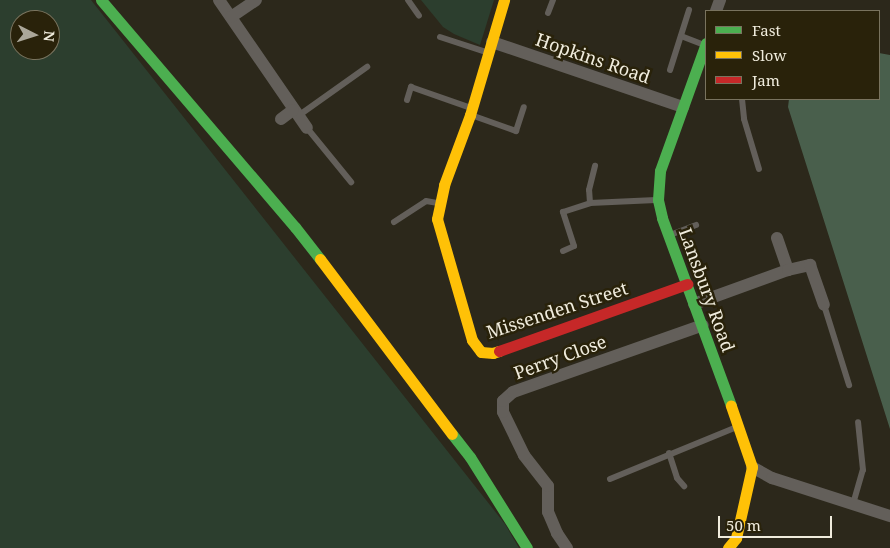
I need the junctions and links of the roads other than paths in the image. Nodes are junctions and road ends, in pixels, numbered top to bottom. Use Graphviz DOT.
graph roads {
  1 [pos="101,0"];
  2 [pos="219,0"];
  3 [pos="256,0"];
  4 [pos="408,0"];
  5 [pos="504,0"];
  6 [pos="552,0"];
  7 [pos="690,10"];
  8 [pos="548,13"];
  9 [pos="419,16"];
  10 [pos="231,17"];
  11 [pos="681,36"];
  12 [pos="440,37"];
  13 [pos="705,44"];
  14 [pos="491,48"];
  15 [pos="705,48"];
  16 [pos="367,67"];
  17 [pos="670,70"];
  18 [pos="407,100"];
  19 [pos="742,100"];
  20 [pos="524,107"];
  21 [pos="683,107"];
  22 [pos="471,112"];
  23 [pos="296,113"];
  24 [pos="281,119"];
  25 [pos="307,128"];
  26 [pos="595,166"];
  27 [pos="758,169"];
  28 [pos="351,182"];
  29 [pos="658,200"];
  30 [pos="439,203"];
  31 [pos="590,203"];
  32 [pos="394,222"];
  33 [pos="696,225"];
  34 [pos="669,236"];
  35 [pos="776,238"];
  36 [pos="563,251"];
  37 [pos="788,270"];
  38 [pos="687,284"];
  39 [pos="694,304"];
  40 [pos="824,305"];
  41 [pos="703,325"];
  42 [pos="849,385"];
  43 [pos="858,422"];
  44 [pos="738,427"];
  45 [pos="669,453"];
  46 [pos="752,467"];
  47 [pos="610,479"];
  48 [pos="684,486"];
  49 [pos="853,504"];
  50 [pos="890,516"];
  51 [pos="527,548"];
  52 [pos="567,548"];
  53 [pos="728,548"];
  1 -- 51 [label="street"];
  2 -- 10 [label="street"];
  3 -- 10 [label="street"];
  4 -- 9 [label="lane"];
  5 -- 14 [label="street, Missenden Street"];
  6 -- 8 [label="lane"];
  7 -- 11 [label="lane"];
  10 -- 23 [label="street"];
  11 -- 13 [label="lane"];
  11 -- 17 [label="lane"];
  12 -- 14 [label="lane"];
  14 -- 21 [label="street, Hopkins Road"];
  14 -- 22 [label="street, Missenden Street"];
  15 -- 21 [label="street, Lansbury Road"];
  16 -- 23 [label="lane"];
  18 -- 22 [label="lane"];
  19 -- 27 [label="lane"];
  20 -- 22 [label="lane"];
  21 -- 29 [label="street, Lansbury Road"];
  22 -- 30 [label="street, Missenden Street"];
  23 -- 24 [label="street"];
  23 -- 25 [label="street"];
  25 -- 28 [label="lane"];
  26 -- 31 [label="lane"];
  29 -- 31 [label="lane"];
  29 -- 34 [label="street, Lansbury Road"];
  30 -- 32 [label="lane"];
  30 -- 38 [label="street, Missenden Street"];
  31 -- 36 [label="lane"];
  33 -- 34 [label="lane"];
  34 -- 38 [label="street, Lansbury Road"];
  35 -- 37 [label="street"];
  37 -- 39 [label="street"];
  37 -- 40 [label="street"];
  38 -- 39 [label="street, Lansbury Road"];
  39 -- 41 [label="street, Lansbury Road"];
  40 -- 42 [label="lane"];
  41 -- 44 [label="street, Lansbury Road"];
  41 -- 52 [label="street, Perry Close"];
  43 -- 49 [label="lane"];
  44 -- 45 [label="lane"];
  44 -- 46 [label="street, Lansbury Road"];
  45 -- 47 [label="lane"];
  45 -- 48 [label="lane"];
  46 -- 49 [label="street"];
  46 -- 53 [label="street"];
  49 -- 50 [label="street"];
}
